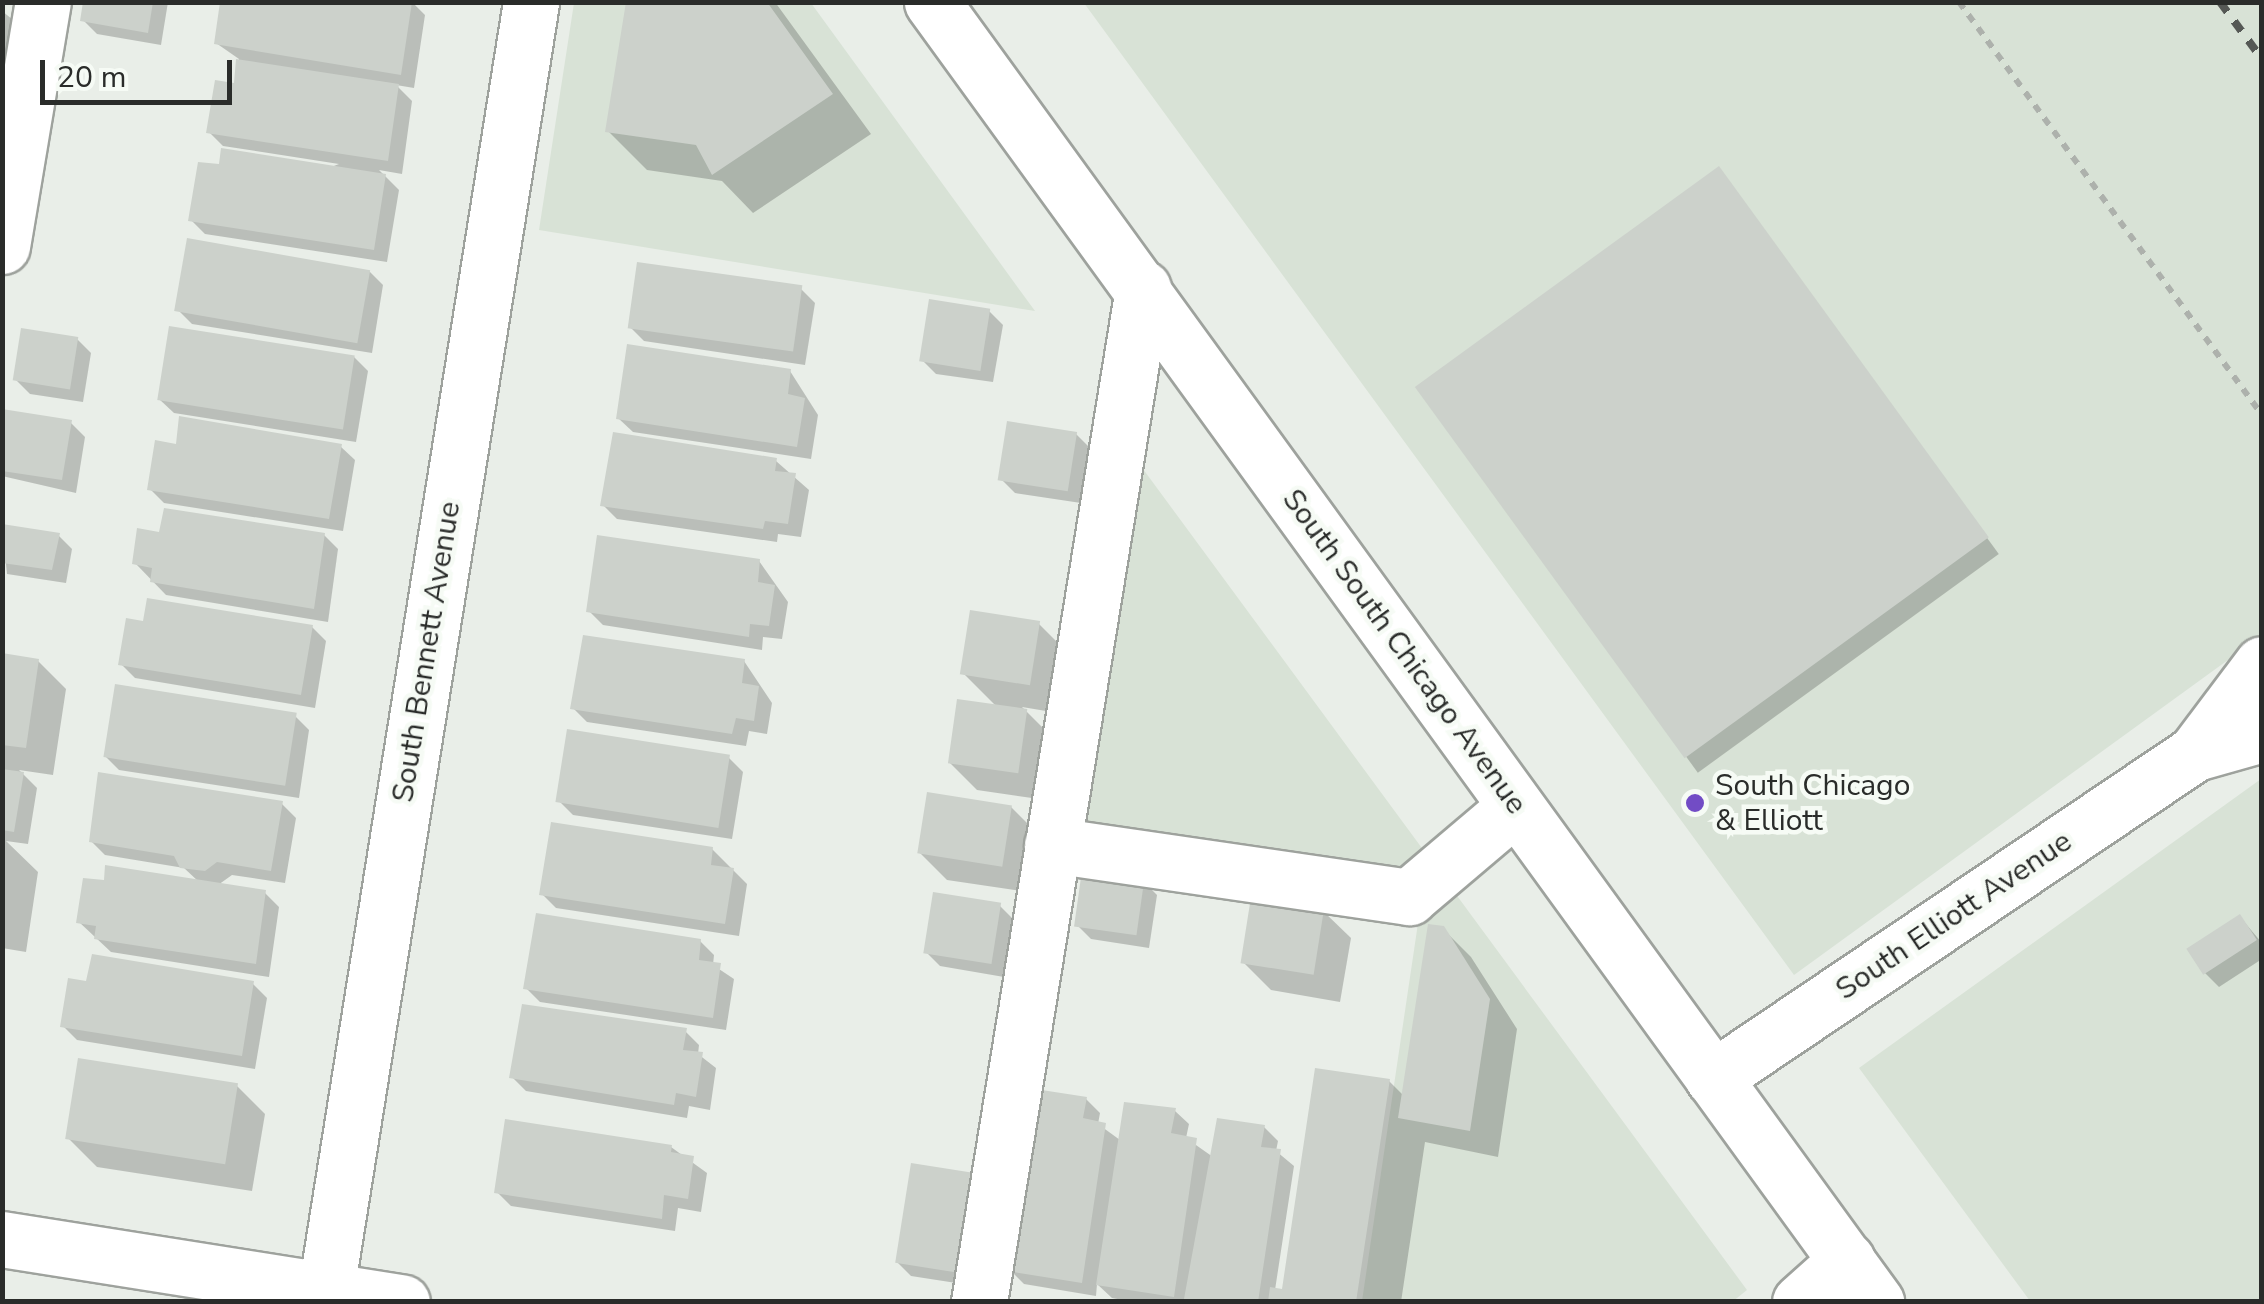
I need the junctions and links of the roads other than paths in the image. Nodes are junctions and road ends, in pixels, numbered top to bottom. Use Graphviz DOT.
graph roads {
  1 [pos="43,2"];
  2 [pos="530,2"];
  3 [pos="932,2"];
  4 [pos="2,246"];
  5 [pos="1142,288"];
  6 [pos="2262,664"];
  7 [pos="2262,734"];
  8 [pos="2195,752"];
  9 [pos="1515,807"];
  10 [pos="1052,845"];
  11 [pos="1713,1078"];
  12 [pos="2,1239"];
  13 [pos="1862,1281"];
  14 [pos="325,1295"];
  15 [pos="402,1302"];
  16 [pos="979,1302"];
  17 [pos="1800,1302"];
  1 -- 4 [label="street"];
  2 -- 14 [label="street, South Bennett Avenue"];
  3 -- 5 [label="street, South South Chicago Avenue"];
  5 -- 9 [label="street, South South Chicago Avenue"];
  5 -- 10 [label="street"];
  6 -- 8 [label="street, South Elliott Avenue"];
  7 -- 8 [label="street, South Elliott Avenue"];
  8 -- 11 [label="street, South Elliott Avenue"];
  9 -- 10 [label="street"];
  9 -- 11 [label="street, South South Chicago Avenue"];
  10 -- 16 [label="street"];
  11 -- 13 [label="street, South South Chicago Avenue"];
  12 -- 14 [label="street"];
  13 -- 17 [label="street"];
  14 -- 15 [label="street"];
}
